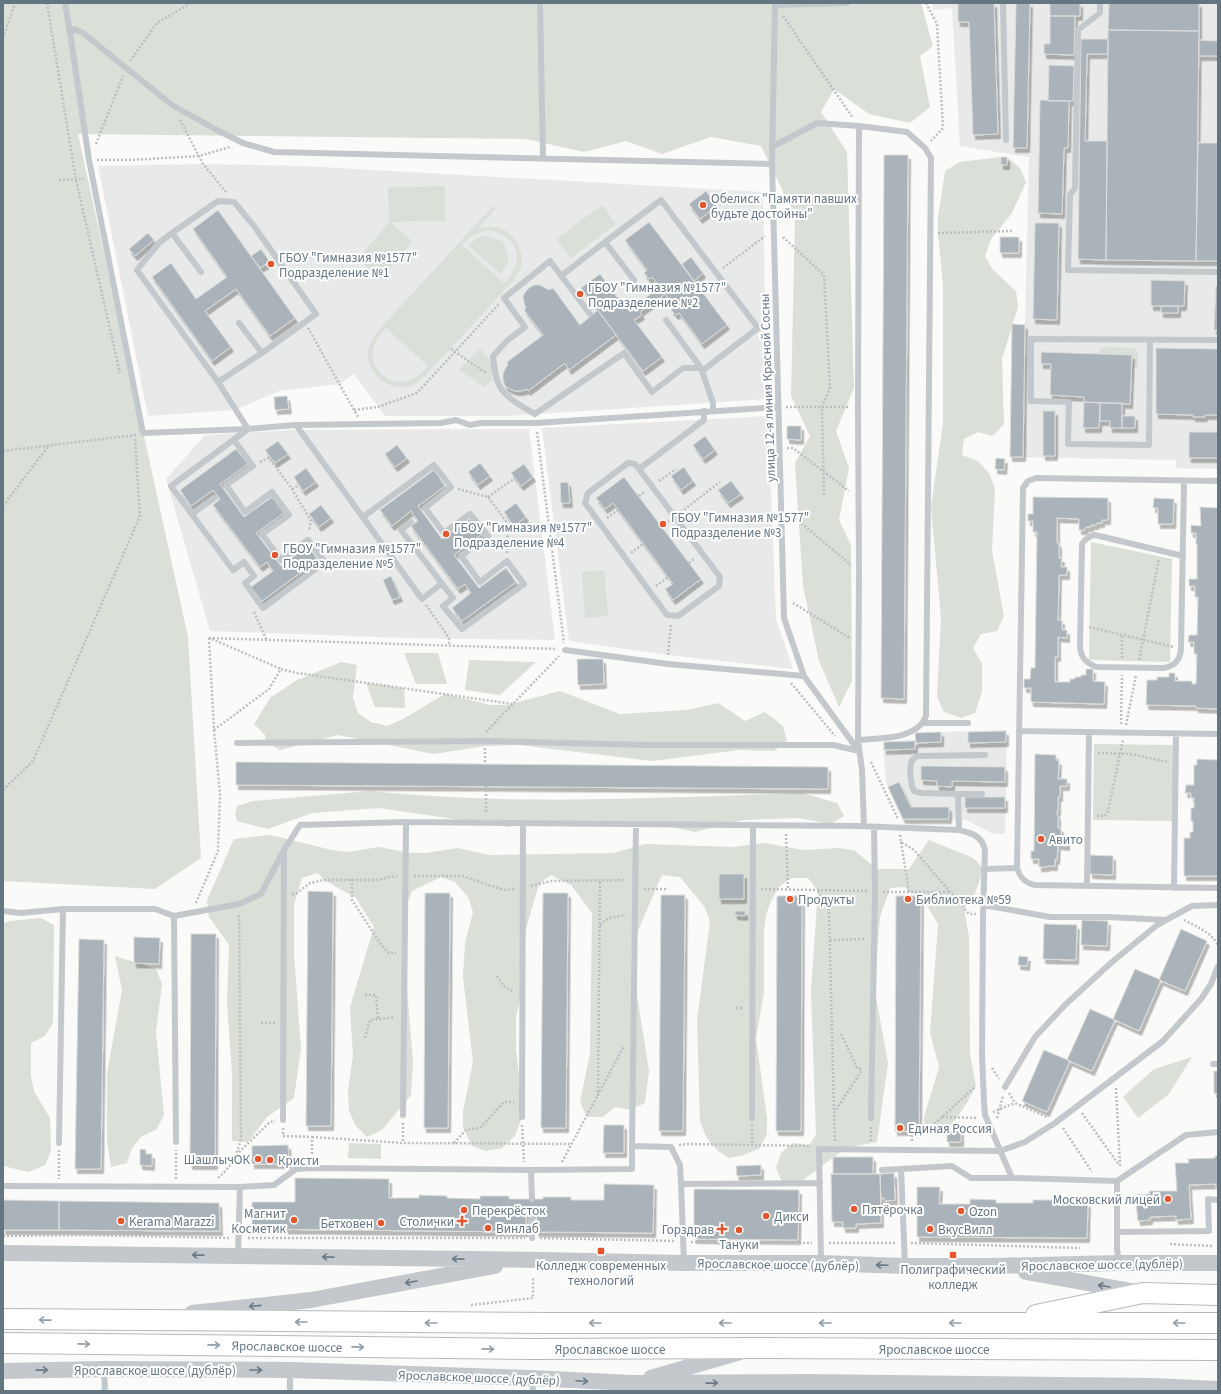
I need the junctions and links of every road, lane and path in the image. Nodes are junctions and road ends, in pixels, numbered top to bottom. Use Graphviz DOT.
graph roads {
  1 [pos="16,3"];
  2 [pos="47,3"];
  3 [pos="65,3"];
  4 [pos="540,3"];
  5 [pos="847,3"];
  6 [pos="926,3"];
  7 [pos="1003,3"];
  8 [pos="1100,3"];
  9 [pos="775,4"];
  10 [pos="70,33"];
  11 [pos="3,38"];
  12 [pos="172,106"];
  13 [pos="859,126"];
  14 [pos="1006,140"];
  15 [pos="243,143"];
  16 [pos="772,147"];
  17 [pos="925,148"];
  18 [pos="199,156"];
  19 [pos="543,158"];
  20 [pos="89,160"];
  21 [pos="772,164"];
  22 [pos="93,179"];
  23 [pos="59,180"];
  24 [pos="76,180"];
  25 [pos="234,202"];
  26 [pos="774,229"];
  27 [pos="1012,232"];
  28 [pos="172,233"];
  29 [pos="930,233"];
  30 [pos="605,242"];
  31 [pos="201,272"];
  32 [pos="1218,272"];
  33 [pos="716,273"];
  34 [pos="561,276"];
  35 [pos="634,280"];
  36 [pos="504,298"];
  37 [pos="590,314"];
  38 [pos="666,320"];
  39 [pos="305,322"];
  40 [pos="239,323"];
  41 [pos="1150,340"];
  42 [pos="1218,340"];
  43 [pos="451,349"];
  44 [pos="456,352"];
  45 [pos="262,353"];
  46 [pos="702,369"];
  47 [pos="121,374"];
  48 [pos="218,382"];
  49 [pos="499,382"];
  50 [pos="778,407"];
  51 [pos="822,407"];
  52 [pos="858,407"];
  53 [pos="354,410"];
  54 [pos="713,410"];
  55 [pos="704,411"];
  56 [pos="534,414"];
  57 [pos="536,423"];
  58 [pos="362,424"];
  59 [pos="296,425"];
  60 [pos="133,428"];
  61 [pos="248,429"];
  62 [pos="135,436"];
  63 [pos="234,440"];
  64 [pos="49,445"];
  65 [pos="780,448"];
  66 [pos="3,451"];
  67 [pos="253,466"];
  68 [pos="639,469"];
  69 [pos="676,469"];
  70 [pos="824,472"];
  71 [pos="515,478"];
  72 [pos="1184,481"];
  73 [pos="1218,481"];
  74 [pos="720,482"];
  75 [pos="299,485"];
  76 [pos="652,486"];
  77 [pos="451,487"];
  78 [pos="292,489"];
  79 [pos="824,496"];
  80 [pos="488,497"];
  81 [pos="858,497"];
  82 [pos="214,498"];
  83 [pos="3,506"];
  84 [pos="781,506"];
  85 [pos="618,510"];
  86 [pos="192,514"];
  87 [pos="363,517"];
  88 [pos="675,517"];
  89 [pos="411,522"];
  90 [pos="600,524"];
  91 [pos="308,540"];
  92 [pos="643,544"];
  93 [pos="1161,550"];
  94 [pos="1183,556"];
  95 [pos="625,558"];
  96 [pos="507,561"];
  97 [pos="859,572"];
  98 [pos="668,577"];
  99 [pos="441,584"];
  100 [pos="650,591"];
  101 [pos="784,597"];
  102 [pos="422,599"];
  103 [pos="672,616"];
  104 [pos="1081,625"];
  105 [pos="263,633"];
  106 [pos="1122,635"];
  107 [pos="209,638"];
  108 [pos="1143,640"];
  109 [pos="267,641"];
  110 [pos="858,644"];
  111 [pos="449,646"];
  112 [pos="1181,648"];
  113 [pos="565,650"];
  114 [pos="668,655"];
  115 [pos="1122,668"];
  116 [pos="1137,668"];
  117 [pos="281,669"];
  118 [pos="804,676"];
  119 [pos="513,704"];
  120 [pos="923,723"];
  121 [pos="968,723"];
  122 [pos="214,730"];
  123 [pos="1019,731"];
  124 [pos="1089,732"];
  125 [pos="485,733"];
  126 [pos="1122,733"];
  127 [pos="1176,734"];
  128 [pos="1218,734"];
  129 [pos="858,740"];
  130 [pos="485,741"];
  131 [pos="237,743"];
  132 [pos="859,751"];
  133 [pos="1089,752"];
  134 [pos="1120,753"];
  135 [pos="985,754"];
  136 [pos="1160,760"];
  137 [pos="485,764"];
  138 [pos="486,786"];
  139 [pos="3,790"];
  140 [pos="958,794"];
  141 [pos="982,794"];
  142 [pos="1088,816"];
  143 [pos="406,822"];
  144 [pos="900,822"];
  145 [pos="486,823"];
  146 [pos="523,823"];
  147 [pos="636,825"];
  148 [pos="753,825"];
  149 [pos="786,826"];
  150 [pos="864,826"];
  151 [pos="874,827"];
  152 [pos="960,830"];
  153 [pos="900,832"];
  154 [pos="901,842"];
  155 [pos="284,850"];
  156 [pos="1017,868"];
  157 [pos="984,869"];
  158 [pos="405,876"];
  159 [pos="352,879"];
  160 [pos="600,880"];
  161 [pos="636,880"];
  162 [pos="1087,886"];
  163 [pos="1174,888"];
  164 [pos="1218,888"];
  165 [pos="524,889"];
  166 [pos="636,889"];
  167 [pos="666,889"];
  168 [pos="753,889"];
  169 [pos="788,890"];
  170 [pos="818,891"];
  171 [pos="874,892"];
  172 [pos="909,892"];
  173 [pos="950,892"];
  174 [pos="285,895"];
  175 [pos="239,904"];
  176 [pos="983,905"];
  177 [pos="1218,905"];
  178 [pos="63,909"];
  179 [pos="3,911"];
  180 [pos="192,912"];
  181 [pos="635,914"];
  182 [pos="982,915"];
  183 [pos="1175,915"];
  184 [pos="174,916"];
  185 [pos="1166,920"];
  186 [pos="599,926"];
  187 [pos="858,939"];
  188 [pos="830,940"];
  189 [pos="1218,945"];
  190 [pos="404,953"];
  191 [pos="1218,966"];
  192 [pos="497,976"];
  193 [pos="1215,984"];
  194 [pos="522,992"];
  195 [pos="365,995"];
  196 [pos="404,1016"];
  197 [pos="378,1018"];
  198 [pos="261,1023"];
  199 [pos="284,1023"];
  200 [pos="634,1028"];
  201 [pos="841,1034"];
  202 [pos="365,1038"];
  203 [pos="982,1055"];
  204 [pos="872,1068"];
  205 [pos="863,1069"];
  206 [pos="1115,1078"];
  207 [pos="976,1086"];
  208 [pos="1005,1087"];
  209 [pos="598,1096"];
  210 [pos="522,1102"];
  211 [pos="1077,1107"];
  212 [pos="834,1113"];
  213 [pos="403,1115"];
  214 [pos="522,1117"];
  215 [pos="752,1118"];
  216 [pos="871,1118"];
  217 [pos="282,1120"];
  218 [pos="1055,1123"];
  219 [pos="1218,1132"];
  220 [pos="992,1133"];
  221 [pos="283,1136"];
  222 [pos="312,1137"];
  223 [pos="176,1142"];
  224 [pos="59,1143"];
  225 [pos="403,1143"];
  226 [pos="454,1143"];
  227 [pos="523,1143"];
  228 [pos="571,1144"];
  229 [pos="752,1144"];
  230 [pos="632,1146"];
  231 [pos="671,1147"];
  232 [pos="819,1149"];
  233 [pos="835,1149"];
  234 [pos="871,1150"];
  235 [pos="911,1150"];
  236 [pos="1000,1151"];
  237 [pos="236,1155"];
  238 [pos="1120,1166"];
  239 [pos="312,1168"];
  240 [pos="901,1169"];
  241 [pos="524,1170"];
  242 [pos="531,1170"];
  243 [pos="558,1170"];
  244 [pos="882,1170"];
  245 [pos="1126,1175"];
  246 [pos="1012,1178"];
  247 [pos="1097,1180"];
  248 [pos="1117,1181"];
  249 [pos="820,1183"];
  250 [pos="681,1184"];
  251 [pos="3,1186"];
  252 [pos="59,1186"];
  253 [pos="176,1187"];
  254 [pos="208,1187"];
  255 [pos="240,1187"];
  256 [pos="532,1199"];
  257 [pos="1218,1200"];
  258 [pos="532,1214"];
  259 [pos="1117,1232"];
  260 [pos="3,1236"];
  261 [pos="239,1238"];
  262 [pos="532,1238"];
  263 [pos="683,1242"];
  264 [pos="821,1243"];
  265 [pos="904,1243"];
  266 [pos="1170,1244"];
  267 [pos="1212,1246"];
  268 [pos="1080,1248"];
  269 [pos="3,1253"];
  270 [pos="238,1256"];
  271 [pos="532,1260"];
  272 [pos="1218,1262"];
  273 [pos="684,1263"];
  274 [pos="821,1263"];
  275 [pos="1119,1263"];
  276 [pos="905,1266"];
  277 [pos="991,1266"];
  278 [pos="533,1277"];
  279 [pos="1142,1293"];
  280 [pos="1218,1295"];
  281 [pos="464,1306"];
  282 [pos="3,1319"];
  283 [pos="122,1321"];
  284 [pos="994,1323"];
  285 [pos="1218,1323"];
  286 [pos="3,1343"];
  287 [pos="756,1348"];
  288 [pos="1218,1350"];
  289 [pos="104,1369"];
  290 [pos="290,1370"];
  291 [pos="3,1371"];
  292 [pos="532,1384"];
  293 [pos="632,1384"];
  294 [pos="780,1386"];
  295 [pos="1061,1388"];
  296 [pos="1218,1389"];
  297 [pos="105,1391"];
  298 [pos="290,1391"];
  1 -- 11 [label="path"];
  2 -- 24 [label="path"];
  3 -- 10 [label="lane"];
  4 -- 19 [label="lane"];
  5 -- 9 [label="lane"];
  6 -- 17 [label="path"];
  7 -- 14 [label="lane"];
  8 -- 32 [label="lane"];
  9 -- 13 [label="path"];
  9 -- 16 [label="lane, улица 12-я линия Красной Сосны"];
  10 -- 12 [label="lane"];
  10 -- 20 [label="lane"];
  12 -- 15 [label="lane"];
  12 -- 18 [label="path"];
  13 -- 16 [label="lane"];
  13 -- 17 [label="lane"];
  13 -- 52 [label="lane"];
  15 -- 18 [label="path"];
  15 -- 19 [label="lane"];
  16 -- 21 [label="lane, улица 12-я линия Красной Сосны"];
  17 -- 29 [label="lane"];
  18 -- 20 [label="path"];
  18 -- 25 [label="path"];
  19 -- 21 [label="lane"];
  20 -- 22 [label="lane"];
  21 -- 26 [label="lane, улица 12-я линия Красной Сосны"];
  22 -- 24 [label="path"];
  22 -- 61 [label="lane"];
  23 -- 24 [label="path"];
  24 -- 47 [label="path"];
  25 -- 28 [label="lane"];
  25 -- 39 [label="lane"];
  26 -- 33 [label="path"];
  26 -- 50 [label="lane, улица 12-я линия Красной Сосны"];
  26 -- 51 [label="path"];
  27 -- 29 [label="path"];
  28 -- 31 [label="lane"];
  28 -- 48 [label="lane"];
  29 -- 120 [label="lane"];
  30 -- 33 [label="lane"];
  30 -- 34 [label="lane"];
  30 -- 35 [label="lane"];
  33 -- 46 [label="lane"];
  34 -- 36 [label="lane"];
  34 -- 37 [label="lane"];
  36 -- 44 [label="path"];
  36 -- 49 [label="lane"];
  38 -- 46 [label="lane"];
  39 -- 45 [label="lane"];
  39 -- 53 [label="path"];
  40 -- 45 [label="lane"];
  41 -- 41 [label="lane"];
  41 -- 42 [label="lane"];
  43 -- 44 [label="path"];
  44 -- 49 [label="path"];
  44 -- 53 [label="path"];
  45 -- 48 [label="lane"];
  46 -- 54 [label="lane"];
  46 -- 56 [label="lane"];
  48 -- 61 [label="lane"];
  49 -- 56 [label="lane"];
  50 -- 51 [label="path"];
  50 -- 54 [label="lane"];
  50 -- 65 [label="lane, улица 12-я линия Красной Сосны"];
  51 -- 52 [label="path"];
  51 -- 70 [label="path"];
  52 -- 81 [label="lane"];
  53 -- 58 [label="path"];
  54 -- 55 [label="lane"];
  55 -- 57 [label="lane"];
  55 -- 68 [label="lane"];
  56 -- 57 [label="lane"];
  57 -- 58 [label="lane"];
  57 -- 113 [label="path"];
  58 -- 59 [label="lane"];
  59 -- 61 [label="lane"];
  59 -- 87 [label="lane"];
  60 -- 62 [label="path"];
  61 -- 63 [label="lane"];
  62 -- 64 [label="path"];
  62 -- 139 [label="path"];
  63 -- 67 [label="lane"];
  63 -- 86 [label="lane"];
  64 -- 66 [label="path"];
  64 -- 83 [label="path"];
  65 -- 70 [label="path"];
  65 -- 84 [label="lane, улица 12-я линия Красной Сосны"];
  67 -- 78 [label="path"];
  67 -- 91 [label="lane"];
  68 -- 76 [label="lane"];
  68 -- 90 [label="lane"];
  69 -- 76 [label="path"];
  70 -- 79 [label="path"];
  70 -- 81 [label="path"];
  71 -- 80 [label="path"];
  72 -- 73 [label="lane"];
  72 -- 94 [label="lane"];
  72 -- 123 [label="lane"];
  74 -- 88 [label="path"];
  75 -- 78 [label="path"];
  76 -- 88 [label="lane"];
  77 -- 80 [label="path"];
  77 -- 87 [label="lane"];
  77 -- 96 [label="lane"];
  78 -- 91 [label="path"];
  80 -- 96 [label="path"];
  81 -- 97 [label="lane"];
  82 -- 86 [label="lane"];
  84 -- 97 [label="path"];
  84 -- 101 [label="lane, улица 12-я линия Красной Сосны"];
  85 -- 90 [label="path"];
  86 -- 91 [label="lane"];
  87 -- 102 [label="lane"];
  88 -- 103 [label="lane"];
  89 -- 99 [label="lane"];
  90 -- 95 [label="lane"];
  92 -- 95 [label="path"];
  93 -- 94 [label="lane"];
  93 -- 104 [label="lane"];
  93 -- 108 [label="path"];
  94 -- 112 [label="lane"];
  95 -- 100 [label="lane"];
  96 -- 99 [label="lane"];
  97 -- 110 [label="lane"];
  98 -- 100 [label="path"];
  99 -- 102 [label="lane"];
  100 -- 103 [label="lane"];
  101 -- 110 [label="path"];
  101 -- 118 [label="lane, улица 12-я линия Красной Сосны"];
  102 -- 111 [label="path"];
  103 -- 114 [label="path"];
  104 -- 106 [label="path"];
  104 -- 115 [label="lane"];
  105 -- 109 [label="path"];
  106 -- 108 [label="path"];
  106 -- 115 [label="path"];
  107 -- 109 [label="path"];
  107 -- 117 [label="path"];
  107 -- 122 [label="path"];
  108 -- 112 [label="path"];
  108 -- 116 [label="path"];
  109 -- 111 [label="path"];
  110 -- 129 [label="lane"];
  111 -- 113 [label="path"];
  112 -- 116 [label="lane"];
  113 -- 118 [label="lane"];
  113 -- 119 [label="path"];
  115 -- 116 [label="lane"];
  115 -- 126 [label="path"];
  116 -- 126 [label="path"];
  117 -- 119 [label="path"];
  117 -- 122 [label="path"];
  118 -- 132 [label="lane, улица 12-я линия Красной Сосны"];
  119 -- 125 [label="path"];
  120 -- 121 [label="lane"];
  120 -- 129 [label="lane"];
  122 -- 180 [label="path"];
  123 -- 124 [label="lane"];
  123 -- 156 [label="lane"];
  124 -- 126 [label="lane"];
  124 -- 133 [label="lane"];
  126 -- 127 [label="lane"];
  126 -- 134 [label="path"];
  127 -- 128 [label="lane"];
  127 -- 163 [label="lane"];
  129 -- 132 [label="lane"];
  130 -- 131 [label="lane"];
  130 -- 132 [label="lane"];
  130 -- 137 [label="path"];
  132 -- 144 [label="path"];
  132 -- 150 [label="lane"];
  133 -- 134 [label="path"];
  133 -- 142 [label="lane"];
  134 -- 136 [label="path"];
  134 -- 142 [label="path"];
  135 -- 140 [label="lane"];
  138 -- 145 [label="path"];
  140 -- 141 [label="lane"];
  140 -- 152 [label="lane"];
  142 -- 162 [label="lane"];
  143 -- 145 [label="lane"];
  143 -- 155 [label="lane"];
  143 -- 158 [label="lane"];
  145 -- 146 [label="lane"];
  146 -- 147 [label="lane"];
  146 -- 165 [label="lane"];
  147 -- 148 [label="lane"];
  147 -- 161 [label="lane"];
  148 -- 149 [label="lane"];
  148 -- 168 [label="lane"];
  149 -- 150 [label="lane"];
  149 -- 169 [label="path"];
  150 -- 151 [label="lane"];
  151 -- 152 [label="lane"];
  151 -- 171 [label="lane"];
  152 -- 157 [label="lane"];
  153 -- 154 [label="path"];
  154 -- 172 [label="path"];
  154 -- 173 [label="path"];
  155 -- 174 [label="lane"];
  155 -- 175 [label="lane"];
  156 -- 157 [label="lane"];
  156 -- 162 [label="lane"];
  157 -- 176 [label="lane"];
  158 -- 159 [label="path"];
  158 -- 165 [label="path"];
  158 -- 190 [label="lane"];
  159 -- 174 [label="path"];
  159 -- 190 [label="path"];
  160 -- 161 [label="path"];
  160 -- 165 [label="path"];
  160 -- 186 [label="path"];
  161 -- 166 [label="lane"];
  162 -- 163 [label="lane"];
  163 -- 164 [label="lane"];
  165 -- 194 [label="lane"];
  166 -- 167 [label="path"];
  166 -- 181 [label="lane"];
  168 -- 169 [label="path"];
  168 -- 215 [label="lane"];
  169 -- 170 [label="path"];
  170 -- 171 [label="path"];
  170 -- 188 [label="path"];
  171 -- 172 [label="path"];
  171 -- 204 [label="lane"];
  172 -- 173 [label="path"];
  173 -- 182 [label="path"];
  174 -- 199 [label="lane"];
  175 -- 180 [label="lane"];
  175 -- 237 [label="path"];
  176 -- 182 [label="lane"];
  176 -- 185 [label="lane"];
  177 -- 183 [label="lane"];
  178 -- 179 [label="lane"];
  178 -- 184 [label="lane"];
  178 -- 224 [label="lane"];
  180 -- 184 [label="lane"];
  181 -- 186 [label="path"];
  181 -- 200 [label="lane"];
  182 -- 203 [label="lane"];
  183 -- 185 [label="lane"];
  183 -- 189 [label="path"];
  184 -- 223 [label="lane"];
  185 -- 208 [label="lane"];
  186 -- 209 [label="path"];
  187 -- 188 [label="path"];
  188 -- 212 [label="path"];
  190 -- 196 [label="lane"];
  191 -- 193 [label="lane"];
  192 -- 194 [label="path"];
  193 -- 206 [label="lane"];
  194 -- 210 [label="lane"];
  195 -- 197 [label="path"];
  196 -- 197 [label="path"];
  196 -- 213 [label="lane"];
  197 -- 202 [label="path"];
  198 -- 199 [label="path"];
  199 -- 217 [label="lane"];
  200 -- 209 [label="path"];
  200 -- 230 [label="lane"];
  201 -- 205 [label="path"];
  203 -- 208 [label="path"];
  203 -- 220 [label="lane"];
  204 -- 205 [label="path"];
  204 -- 216 [label="lane"];
  205 -- 212 [label="path"];
  206 -- 211 [label="lane"];
  206 -- 238 [label="path"];
  207 -- 235 [label="path"];
  208 -- 218 [label="path"];
  208 -- 220 [label="path"];
  209 -- 228 [label="path"];
  210 -- 214 [label="lane"];
  210 -- 226 [label="path"];
  211 -- 218 [label="lane"];
  211 -- 238 [label="path"];
  212 -- 233 [label="path"];
  213 -- 225 [label="path"];
  214 -- 227 [label="path"];
  215 -- 229 [label="path"];
  216 -- 234 [label="path"];
  217 -- 237 [label="path"];
  218 -- 236 [label="lane"];
  218 -- 247 [label="path"];
  219 -- 245 [label="lane"];
  220 -- 236 [label="lane"];
  221 -- 222 [label="path"];
  222 -- 225 [label="path"];
  222 -- 239 [label="path"];
  223 -- 253 [label="path"];
  224 -- 252 [label="path"];
  225 -- 226 [label="path"];
  226 -- 227 [label="path"];
  227 -- 228 [label="path"];
  227 -- 241 [label="path"];
  228 -- 243 [label="path"];
  229 -- 231 [label="path"];
  229 -- 232 [label="path"];
  230 -- 231 [label="lane"];
  230 -- 243 [label="lane"];
  231 -- 250 [label="lane"];
  232 -- 233 [label="lane"];
  232 -- 249 [label="lane"];
  233 -- 234 [label="lane"];
  234 -- 235 [label="lane"];
  235 -- 236 [label="lane"];
  236 -- 246 [label="lane"];
  237 -- 254 [label="path"];
  238 -- 245 [label="path"];
  239 -- 241 [label="lane"];
  239 -- 255 [label="lane"];
  240 -- 244 [label="lane"];
  240 -- 246 [label="lane"];
  240 -- 265 [label="lane"];
  241 -- 242 [label="lane"];
  242 -- 243 [label="lane"];
  242 -- 256 [label="lane"];
  245 -- 248 [label="lane"];
  246 -- 247 [label="lane"];
  247 -- 248 [label="lane"];
  248 -- 259 [label="lane"];
  249 -- 250 [label="lane"];
  249 -- 264 [label="lane"];
  250 -- 263 [label="lane"];
  251 -- 252 [label="lane"];
  252 -- 253 [label="lane"];
  253 -- 254 [label="lane"];
  254 -- 255 [label="lane"];
  255 -- 261 [label="lane"];
  257 -- 259 [label="lane"];
  258 -- 262 [label="lane"];
  259 -- 275 [label="lane"];
  260 -- 261 [label="path"];
  261 -- 262 [label="path"];
  261 -- 270 [label="lane"];
  262 -- 263 [label="path"];
  263 -- 264 [label="path"];
  263 -- 273 [label="lane"];
  264 -- 265 [label="path"];
  264 -- 274 [label="lane"];
  265 -- 268 [label="path"];
  265 -- 276 [label="lane"];
  266 -- 267 [label="path"];
  270 -- 269 [label="street, Ярославское шоссе (дублёр), one-way"];
  271 -- 270 [label="street, Ярославское шоссе (дублёр), one-way"];
  271 -- 273 [label="street, Ярославское шоссе (дублёр)"];
  271 -- 283 [label="street, one-way"];
  272 -- 275 [label="street, Ярославское шоссе (дублёр)"];
  273 -- 274 [label="street, Ярославское шоссе (дублёр)"];
  276 -- 274 [label="street, Ярославское шоссе (дублёр), one-way"];
  275 -- 277 [label="street, Ярославское шоссе (дублёр)"];
  276 -- 277 [label="street, Ярославское шоссе (дублёр)"];
  279 -- 277 [label="street, one-way"];
  278 -- 281 [label="path"];
  279 -- 280 [label="main road"];
  279 -- 284 [label="main road"];
  283 -- 282 [label="main road, Ярославское шоссе, one-way"];
  284 -- 283 [label="main road, Ярославское шоссе, one-way"];
  285 -- 284 [label="main road, Ярославское шоссе, one-way"];
  286 -- 287 [label="main road, Ярославское шоссе, one-way"];
  287 -- 288 [label="main road, Ярославское шоссе"];
  287 -- 293 [label="street"];
  289 -- 290 [label="street, Ярославское шоссе (дублёр), one-way"];
  291 -- 289 [label="street, Ярославское шоссе (дублёр), one-way"];
  289 -- 297 [label="lane"];
  290 -- 292 [label="street, Ярославское шоссе (дублёр)"];
  290 -- 298 [label="lane"];
  292 -- 293 [label="street, Ярославское шоссе (дублёр), one-way"];
  293 -- 294 [label="street, Ярославское шоссе (дублёр), one-way"];
  294 -- 295 [label="street, Ярославское шоссе (дублёр)"];
  295 -- 296 [label="street, Ярославское шоссе (дублёр)"];
}
